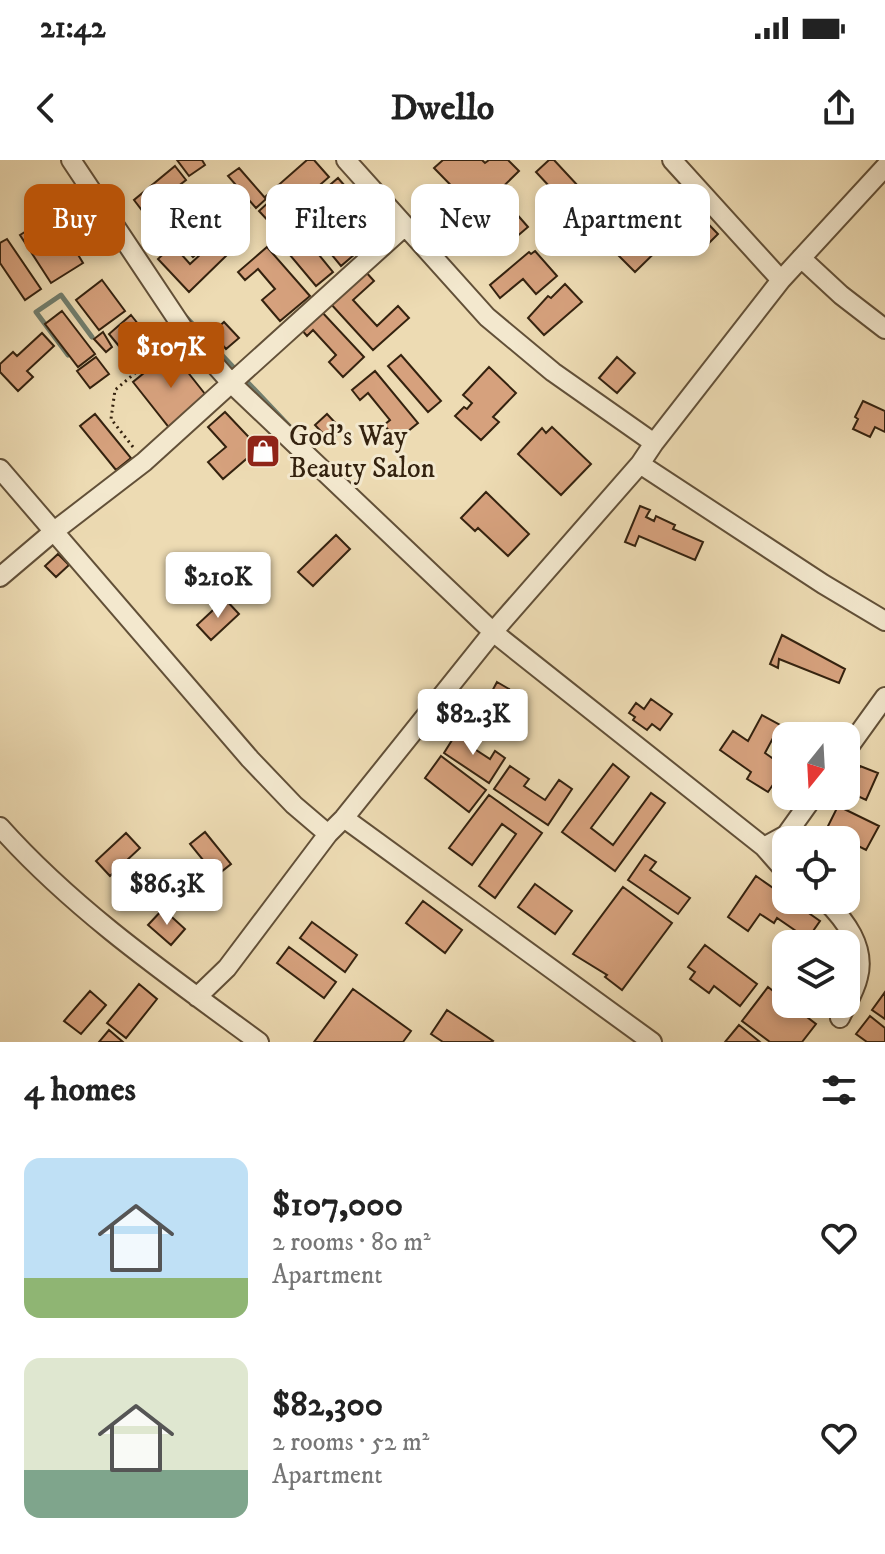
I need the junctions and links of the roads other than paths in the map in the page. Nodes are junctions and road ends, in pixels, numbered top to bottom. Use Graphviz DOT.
graph roads {
  1 [pos="71,160"];
  2 [pos="346,160"];
  3 [pos="672,160"];
  4 [pos="885,167"];
  5 [pos="405,226"];
  6 [pos="801,258"];
  7 [pos="781,280"];
  8 [pos="885,329"];
  9 [pos="232,384"];
  10 [pos="654,443"];
  11 [pos="640,464"];
  12 [pos="0,469"];
  13 [pos="53,532"];
  14 [pos="0,577"];
  15 [pos="885,621"];
  16 [pos="493,632"];
  17 [pos="885,697"];
  18 [pos="860,732"];
  19 [pos="804,810"];
  20 [pos="344,818"];
  21 [pos="0,827"];
  22 [pos="328,834"];
  23 [pos="764,847"];
  24 [pos="772,856"];
  25 [pos="197,997"];
  26 [pos="259,1042"];
  27 [pos="652,1042"];
  1 -- 9 [label="street"];
  2 -- 5 [label="street"];
  3 -- 7 [label="street"];
  4 -- 6 [label="street"];
  5 -- 9 [label="street"];
  5 -- 10 [label="street"];
  6 -- 7 [label="street"];
  6 -- 8 [label="street"];
  7 -- 10 [label="street"];
  9 -- 13 [label="street"];
  9 -- 16 [label="street"];
  10 -- 11 [label="street"];
  11 -- 15 [label="street"];
  11 -- 16 [label="street"];
  12 -- 13 [label="street"];
  13 -- 14 [label="street"];
  13 -- 22 [label="street"];
  16 -- 20 [label="street"];
  16 -- 23 [label="street"];
  17 -- 18 [label="street"];
  19 -- 23 [label="street"];
  20 -- 22 [label="street"];
  20 -- 27 [label="street"];
  21 -- 25 [label="street"];
  22 -- 25 [label="street"];
  23 -- 24 [label="street"];
  25 -- 26 [label="street"];
}
